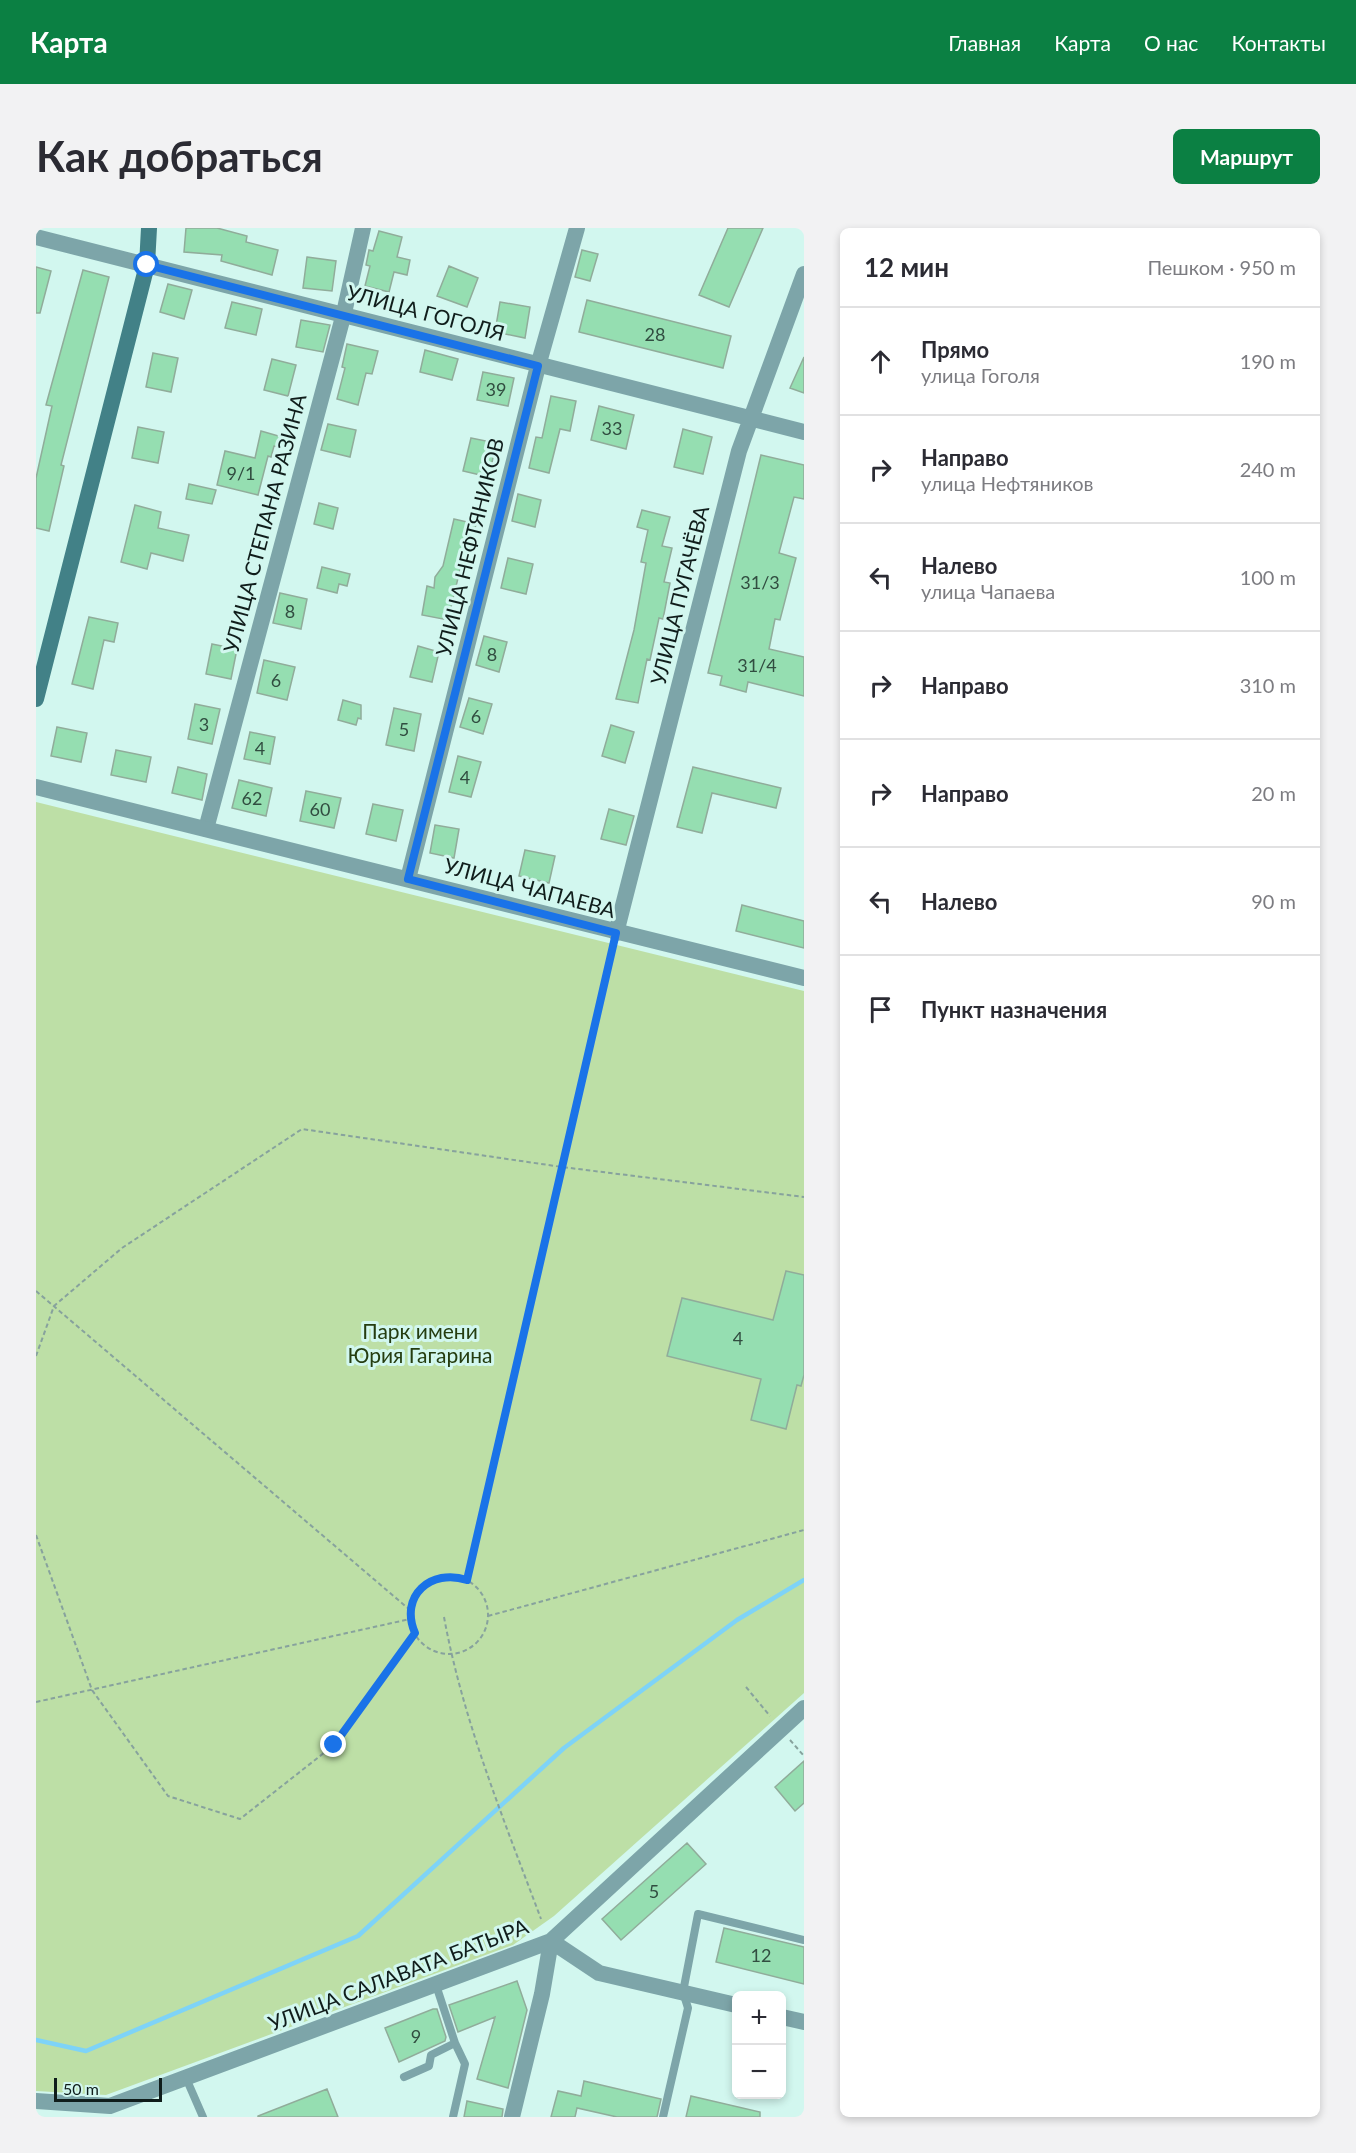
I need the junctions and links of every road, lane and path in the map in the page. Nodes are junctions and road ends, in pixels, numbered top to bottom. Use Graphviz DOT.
graph roads {
  1 [pos="149,228"];
  2 [pos="363,228"];
  3 [pos="577,228"];
  4 [pos="36,237"];
  5 [pos="147,265"];
  6 [pos="804,274"];
  7 [pos="344,314"];
  8 [pos="538,366"];
  9 [pos="751,418"];
  10 [pos="804,432"];
  11 [pos="36,699"];
  12 [pos="36,787"];
  13 [pos="206,829"];
  14 [pos="408,879"];
  15 [pos="616,933"];
  16 [pos="804,978"];
  17 [pos="562,1167"];
  18 [pos="804,1197"];
  19 [pos="36,1291"];
  20 [pos="54,1306"];
  21 [pos="36,1356"];
  22 [pos="804,1530"];
  23 [pos="36,1535"];
  24 [pos="467,1580"];
  25 [pos="410,1610"];
  26 [pos="488,1616"];
  27 [pos="444,1617"];
  28 [pos="410,1619"];
  29 [pos="415,1633"];
  30 [pos="451,1654"];
  31 [pos="746,1687"];
  32 [pos="92,1690"];
  33 [pos="36,1702"];
  34 [pos="804,1708"];
  35 [pos="770,1716"];
  36 [pos="790,1740"];
  37 [pos="804,1756"];
  38 [pos="541,1919"];
  39 [pos="804,1940"];
  40 [pos="551,1941"];
  41 [pos="436,1985"];
  42 [pos="683,1992"];
  43 [pos="732,2004"];
  44 [pos="786,2018"];
  45 [pos="804,2022"];
  46 [pos="455,2043"];
  47 [pos="404,2077"];
  48 [pos="186,2078"];
  49 [pos="36,2101"];
  50 [pos="108,2111"];
  51 [pos="203,2117"];
  52 [pos="453,2117"];
  53 [pos="512,2117"];
  54 [pos="663,2117"];
  1 -- 5 [label="main road"];
  2 -- 7 [label="street, УЛИЦА СТЕПАНА РАЗИНА"];
  3 -- 8 [label="street, УЛИЦА НЕФТЯНИКОВ"];
  4 -- 5 [label="street, УЛИЦА ГОГОЛЯ"];
  5 -- 7 [label="street, УЛИЦА ГОГОЛЯ"];
  5 -- 11 [label="main road"];
  6 -- 9 [label="street, УЛИЦА ПУГАЧЁВА"];
  7 -- 8 [label="street, УЛИЦА ГОГОЛЯ"];
  7 -- 13 [label="street, УЛИЦА СТЕПАНА РАЗИНА"];
  8 -- 9 [label="street, УЛИЦА ГОГОЛЯ"];
  8 -- 14 [label="street, УЛИЦА НЕФТЯНИКОВ"];
  9 -- 10 [label="street, УЛИЦА ГОГОЛЯ"];
  9 -- 15 [label="street, УЛИЦА ПУГАЧЁВА"];
  12 -- 13 [label="street, УЛИЦА ЧАПАЕВА"];
  13 -- 14 [label="street, УЛИЦА ЧАПАЕВА"];
  14 -- 15 [label="street, УЛИЦА ЧАПАЕВА"];
  15 -- 16 [label="street, УЛИЦА ЧАПАЕВА"];
  15 -- 17 [label="path"];
  17 -- 18 [label="path"];
  17 -- 20 [label="path"];
  17 -- 24 [label="path"];
  19 -- 20 [label="path"];
  20 -- 21 [label="path"];
  20 -- 25 [label="path"];
  22 -- 26 [label="path"];
  23 -- 32 [label="path"];
  24 -- 25 [label="path"];
  24 -- 26 [label="path"];
  25 -- 28 [label="path"];
  26 -- 30 [label="path"];
  27 -- 30 [label="path"];
  28 -- 29 [label="path"];
  28 -- 32 [label="path"];
  29 -- 30 [label="path"];
  29 -- 32 [label="path"];
  30 -- 38 [label="path"];
  31 -- 35 [label="path"];
  32 -- 33 [label="path"];
  34 -- 40 [label="street, УЛИЦА САЛАВАТА БАТЫРА"];
  36 -- 37 [label="path"];
  39 -- 42 [label="lane"];
  40 -- 41 [label="street, УЛИЦА САЛАВАТА БАТЫРА"];
  40 -- 42 [label="street"];
  40 -- 53 [label="street"];
  41 -- 46 [label="lane"];
  41 -- 48 [label="street, УЛИЦА САЛАВАТА БАТЫРА"];
  42 -- 43 [label="street"];
  42 -- 54 [label="lane"];
  44 -- 45 [label="street"];
  46 -- 47 [label="lane"];
  46 -- 52 [label="lane"];
  48 -- 50 [label="street, УЛИЦА САЛАВАТА БАТЫРА"];
  48 -- 51 [label="lane"];
  49 -- 50 [label="street, УЛИЦА САЛАВАТА БАТЫРА"];
}
